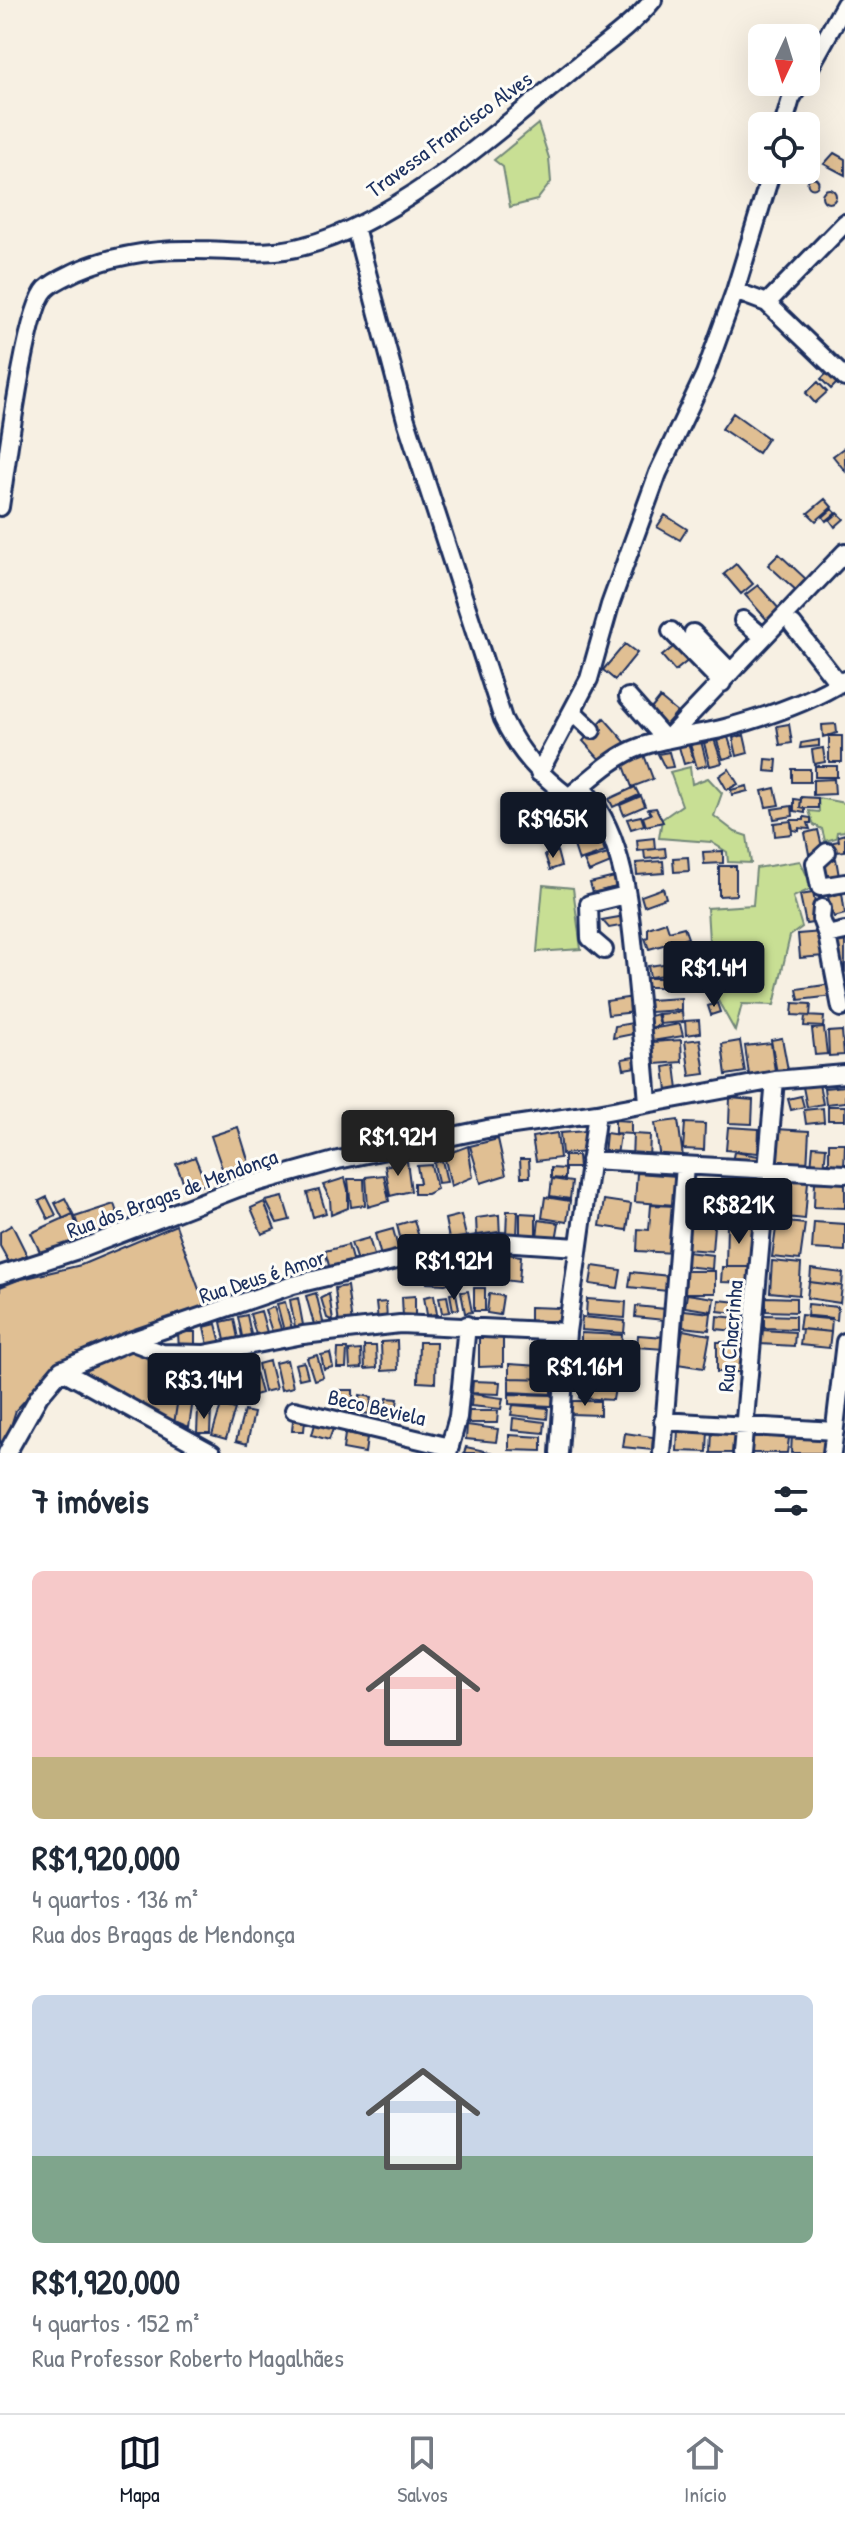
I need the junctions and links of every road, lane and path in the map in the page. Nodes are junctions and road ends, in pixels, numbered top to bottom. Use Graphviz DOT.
graph roads {
  1 [pos="653,0"];
  2 [pos="845,4"];
  3 [pos="838,32"];
  4 [pos="820,56"];
  5 [pos="768,184"];
  6 [pos="845,223"];
  7 [pos="355,227"];
  8 [pos="735,291"];
  9 [pos="767,303"];
  10 [pos="845,378"];
  11 [pos="0,507"];
  12 [pos="845,552"];
  13 [pos="743,620"];
  14 [pos="793,625"];
  15 [pos="671,631"];
  16 [pos="693,633"];
  17 [pos="763,637"];
  18 [pos="726,677"];
  19 [pos="842,682"];
  20 [pos="628,697"];
  21 [pos="573,712"];
  22 [pos="592,730"];
  23 [pos="666,740"];
  24 [pos="539,773"];
  25 [pos="569,797"];
  26 [pos="827,852"];
  27 [pos="845,883"];
  28 [pos="626,895"];
  29 [pos="822,908"];
  30 [pos="845,931"];
  31 [pos="827,935"];
  32 [pos="604,950"];
  33 [pos="841,1008"];
  34 [pos="845,1074"];
  35 [pos="775,1080"];
  36 [pos="648,1103"];
  37 [pos="597,1113"];
  38 [pos="590,1160"];
  39 [pos="685,1166"];
  40 [pos="767,1170"];
  41 [pos="845,1174"];
  42 [pos="578,1247"];
  43 [pos="0,1275"];
  44 [pos="467,1325"];
  45 [pos="567,1332"];
  46 [pos="130,1341"];
  47 [pos="845,1342"];
  48 [pos="61,1370"];
  49 [pos="294,1410"];
  50 [pos="663,1421"];
  51 [pos="744,1425"];
  52 [pos="835,1431"];
  53 [pos="449,1450"];
  54 [pos="7,1453"];
  55 [pos="212,1453"];
  56 [pos="559,1453"];
  57 [pos="662,1453"];
  58 [pos="742,1453"];
  59 [pos="832,1453"];
  1 -- 7 [label="street, Travessa Francisco Alves"];
  2 -- 3 [label="street"];
  3 -- 4 [label="street"];
  5 -- 8 [label="street"];
  6 -- 9 [label="street"];
  7 -- 11 [label="street, Travessa Francisco Alves"];
  7 -- 24 [label="street"];
  8 -- 9 [label="street"];
  8 -- 21 [label="street"];
  9 -- 10 [label="street"];
  12 -- 17 [label="street"];
  13 -- 17 [label="street"];
  14 -- 19 [label="street"];
  15 -- 18 [label="street"];
  16 -- 18 [label="street"];
  17 -- 18 [label="street"];
  18 -- 23 [label="street"];
  19 -- 23 [label="street"];
  20 -- 23 [label="street"];
  21 -- 22 [label="street"];
  21 -- 24 [label="street"];
  23 -- 25 [label="street"];
  24 -- 25 [label="street"];
  25 -- 28 [label="street"];
  26 -- 27 [label="street"];
  28 -- 32 [label="street"];
  28 -- 36 [label="street"];
  29 -- 31 [label="street"];
  30 -- 31 [label="street"];
  31 -- 33 [label="street"];
  34 -- 35 [label="street, Rua dos Bragas de Mendonça"];
  35 -- 36 [label="street, Rua dos Bragas de Mendonça"];
  35 -- 40 [label="street, Rua Chacrinha"];
  36 -- 37 [label="street, Rua dos Bragas de Mendonça"];
  37 -- 38 [label="street"];
  37 -- 43 [label="street, Rua dos Bragas de Mendonça"];
  38 -- 39 [label="street"];
  38 -- 42 [label="street"];
  39 -- 40 [label="street"];
  39 -- 50 [label="street"];
  40 -- 41 [label="street"];
  40 -- 51 [label="street, Rua Chacrinha"];
  42 -- 45 [label="street"];
  42 -- 46 [label="street, Rua Deus é Amor"];
  44 -- 45 [label="street"];
  44 -- 46 [label="street"];
  44 -- 53 [label="street"];
  45 -- 56 [label="street"];
  46 -- 48 [label="street, Rua Deus é Amor"];
  47 -- 52 [label="street"];
  48 -- 54 [label="street"];
  48 -- 55 [label="street"];
  49 -- 53 [label="street, Beco Beviela"];
  50 -- 51 [label="street"];
  50 -- 57 [label="street"];
  51 -- 52 [label="street"];
  51 -- 58 [label="street, Rua Chacrinha"];
  52 -- 59 [label="street"];
}
